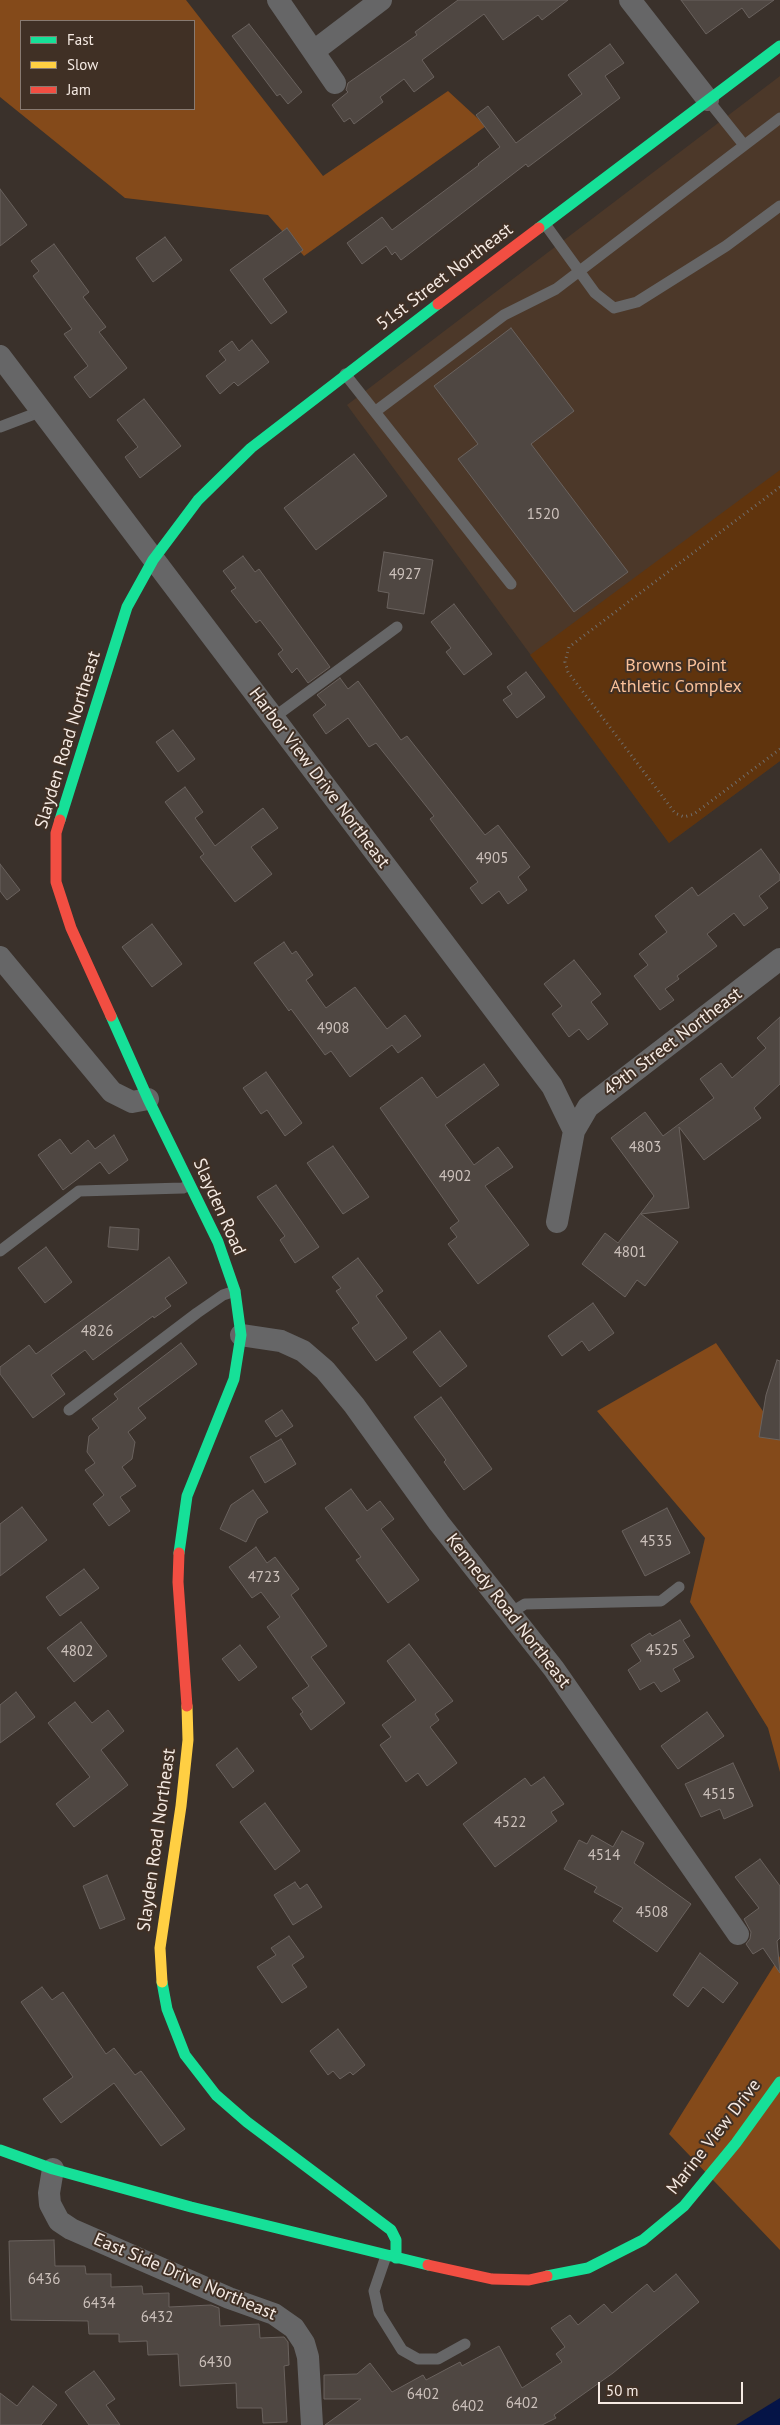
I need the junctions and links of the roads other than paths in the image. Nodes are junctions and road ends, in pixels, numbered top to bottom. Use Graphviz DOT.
graph roads {
  1 [pos="278,0"];
  2 [pos="381,0"];
  3 [pos="630,0"];
  4 [pos="780,46"];
  5 [pos="314,51"];
  6 [pos="335,83"];
  7 [pos="708,100"];
  8 [pos="780,118"];
  9 [pos="744,145"];
  10 [pos="780,206"];
  11 [pos="544,224"];
  12 [pos="580,270"];
  13 [pos="0,356"];
  14 [pos="345,374"];
  15 [pos="42,411"];
  16 [pos="376,411"];
  17 [pos="0,426"];
  18 [pos="153,560"];
  19 [pos="511,584"];
  20 [pos="397,627"];
  21 [pos="273,718"];
  22 [pos="0,957"];
  23 [pos="780,959"];
  24 [pos="148,1099"];
  25 [pos="574,1131"];
  26 [pos="191,1184"];
  27 [pos="558,1222"];
  28 [pos="0,1251"];
  29 [pos="235,1291"];
  30 [pos="241,1335"];
  31 [pos="69,1410"];
  32 [pos="679,1587"];
  33 [pos="510,1613"];
  34 [pos="738,1934"];
  35 [pos="780,2082"];
  36 [pos="0,2150"];
  37 [pos="53,2169"];
  38 [pos="391,2257"];
  39 [pos="466,2344"];
  40 [pos="312,2425"];
  1 -- 5 [label="street"];
  2 -- 5 [label="street"];
  3 -- 7 [label="street"];
  4 -- 7 [label="street, 51st Street Northeast"];
  5 -- 6 [label="street"];
  7 -- 9 [label="lane"];
  7 -- 11 [label="street, 51st Street Northeast"];
  8 -- 9 [label="lane"];
  9 -- 12 [label="lane"];
  10 -- 12 [label="lane"];
  11 -- 12 [label="lane"];
  11 -- 14 [label="street, 51st Street Northeast"];
  12 -- 16 [label="lane"];
  13 -- 15 [label="street, Harbor View Drive Northeast"];
  14 -- 16 [label="lane"];
  14 -- 18 [label="street, 51st Street Northeast"];
  15 -- 17 [label="lane"];
  15 -- 18 [label="street, Harbor View Drive Northeast"];
  16 -- 19 [label="lane"];
  18 -- 21 [label="street, Harbor View Drive Northeast"];
  18 -- 24 [label="street, Slayden Road Northeast"];
  20 -- 21 [label="lane"];
  21 -- 25 [label="street, Harbor View Drive Northeast"];
  22 -- 24 [label="street"];
  23 -- 25 [label="street, 49th Street Northeast"];
  24 -- 26 [label="street, Slayden Road"];
  25 -- 27 [label="street"];
  26 -- 28 [label="lane"];
  26 -- 29 [label="street, Slayden Road"];
  29 -- 30 [label="street, Slayden Road"];
  29 -- 31 [label="lane"];
  30 -- 33 [label="street, Kennedy Road Northeast"];
  30 -- 38 [label="street, Slayden Road Northeast"];
  32 -- 33 [label="lane"];
  33 -- 34 [label="street, Kennedy Road Northeast"];
  35 -- 38 [label="street, Marine View Drive"];
  36 -- 37 [label="street"];
  37 -- 38 [label="street"];
  37 -- 40 [label="street, East Side Drive Northeast"];
  38 -- 39 [label="lane"];
}
